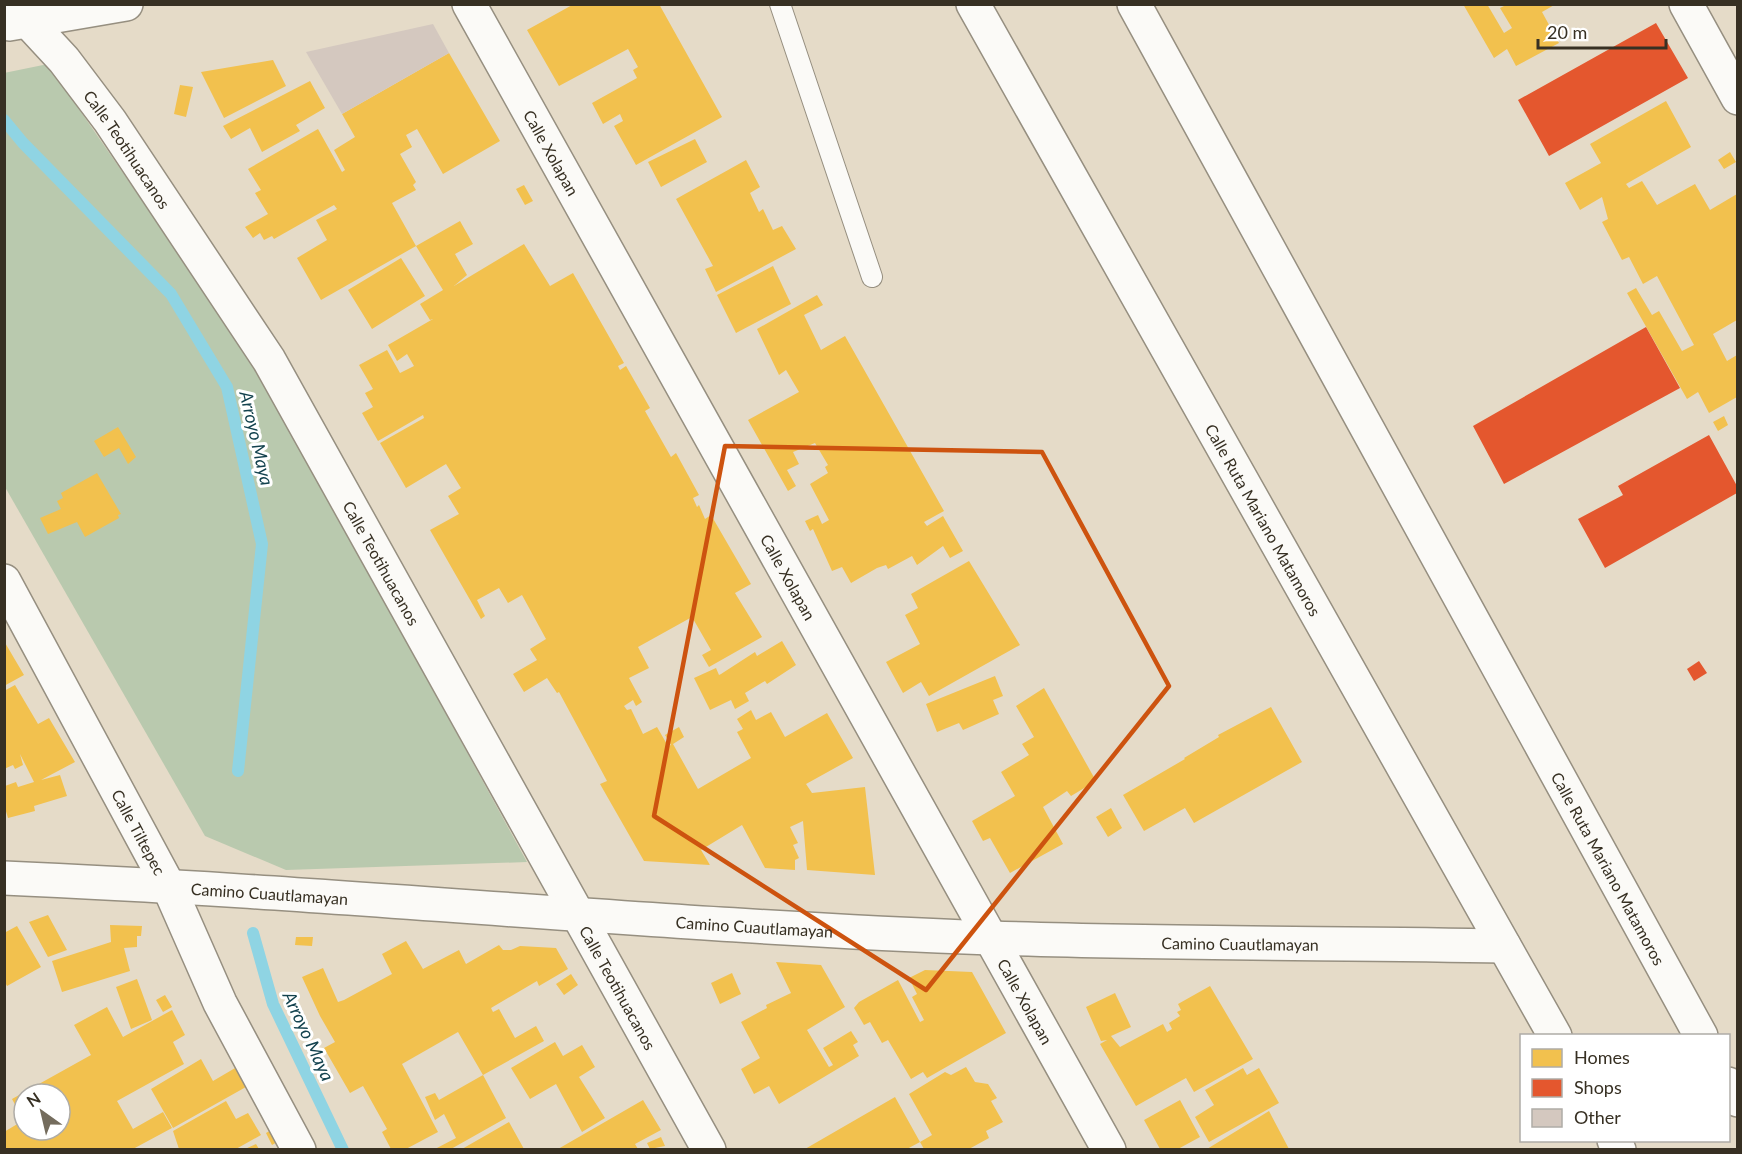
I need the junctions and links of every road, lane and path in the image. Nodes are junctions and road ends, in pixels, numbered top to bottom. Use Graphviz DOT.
graph roads {
  1 [pos="126,4"];
  2 [pos="468,4"];
  3 [pos="780,4"];
  4 [pos="973,4"];
  5 [pos="1134,4"];
  6 [pos="1686,4"];
  7 [pos="14,17"];
  8 [pos="1737,99"];
  9 [pos="872,277"];
  10 [pos="4,581"];
  11 [pos="4,878"];
  12 [pos="168,885"];
  13 [pos="576,915"];
  14 [pos="991,938"];
  15 [pos="1504,946"];
  16 [pos="1553,1034"];
  17 [pos="1700,1034"];
  18 [pos="299,1149"];
  19 [pos="709,1149"];
  20 [pos="1108,1149"];
  1 -- 7 [label="street"];
  2 -- 14 [label="street, Calle Xolapan"];
  3 -- 9 [label="lane"];
  4 -- 15 [label="street, Calle Ruta Mariano Matamoros"];
  5 -- 17 [label="street, Calle Ruta Mariano Matamoros"];
  6 -- 8 [label="street"];
  7 -- 13 [label="street, Calle Teotihuacanos"];
  10 -- 12 [label="street, Calle Tiltepec"];
  11 -- 12 [label="street, Camino Cuautlamayan"];
  12 -- 13 [label="street, Camino Cuautlamayan"];
  12 -- 18 [label="street, Calle Tiltepec"];
  13 -- 14 [label="street, Camino Cuautlamayan"];
  13 -- 19 [label="street, Calle Teotihuacanos"];
  14 -- 15 [label="street, Camino Cuautlamayan"];
  14 -- 20 [label="street, Calle Xolapan"];
  15 -- 16 [label="street, Calle Ruta Mariano Matamoros"];
}
